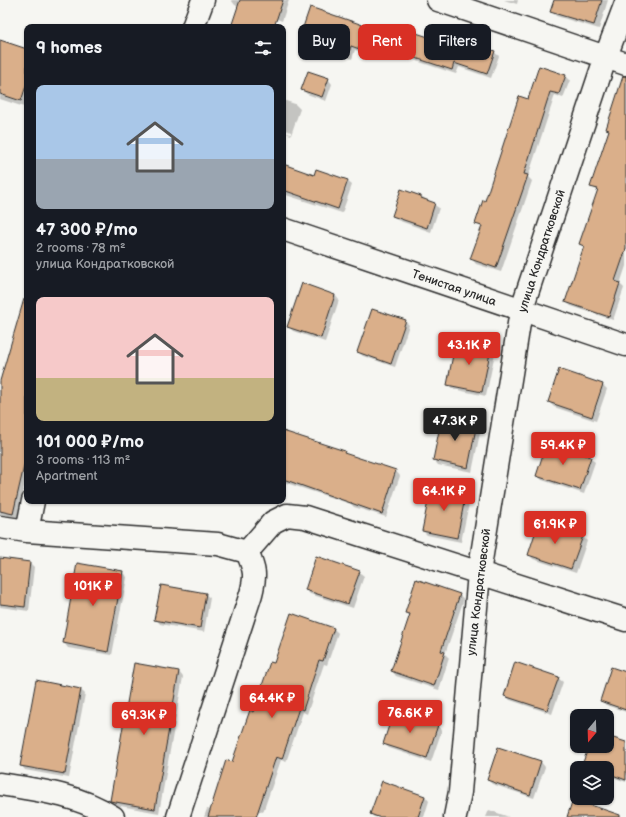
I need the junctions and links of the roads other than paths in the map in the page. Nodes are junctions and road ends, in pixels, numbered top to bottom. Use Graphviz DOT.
graph roads {
  1 [pos="203,0"];
  2 [pos="438,0"];
  3 [pos="626,3"];
  4 [pos="194,24"];
  5 [pos="616,60"];
  6 [pos="286,230"];
  7 [pos="521,311"];
  8 [pos="626,345"];
  9 [pos="33,504"];
  10 [pos="0,527"];
  11 [pos="27,531"];
  12 [pos="247,552"];
  13 [pos="479,573"];
  14 [pos="626,620"];
  15 [pos="0,784"];
  16 [pos="113,817"];
  17 [pos="178,817"];
  18 [pos="455,817"];
  1 -- 4 [label="street"];
  2 -- 5 [label="street"];
  3 -- 5 [label="street, улица Кондратковской"];
  5 -- 7 [label="street, улица Кондратковской"];
  6 -- 7 [label="street, Тенистая улица"];
  7 -- 8 [label="street, Тенистая улица"];
  7 -- 13 [label="street, улица Кондратковской"];
  9 -- 11 [label="street"];
  10 -- 11 [label="street"];
  11 -- 12 [label="street"];
  12 -- 13 [label="street"];
  12 -- 17 [label="street"];
  13 -- 14 [label="street"];
  13 -- 18 [label="street, улица Кондратковской"];
  15 -- 16 [label="street"];
}
